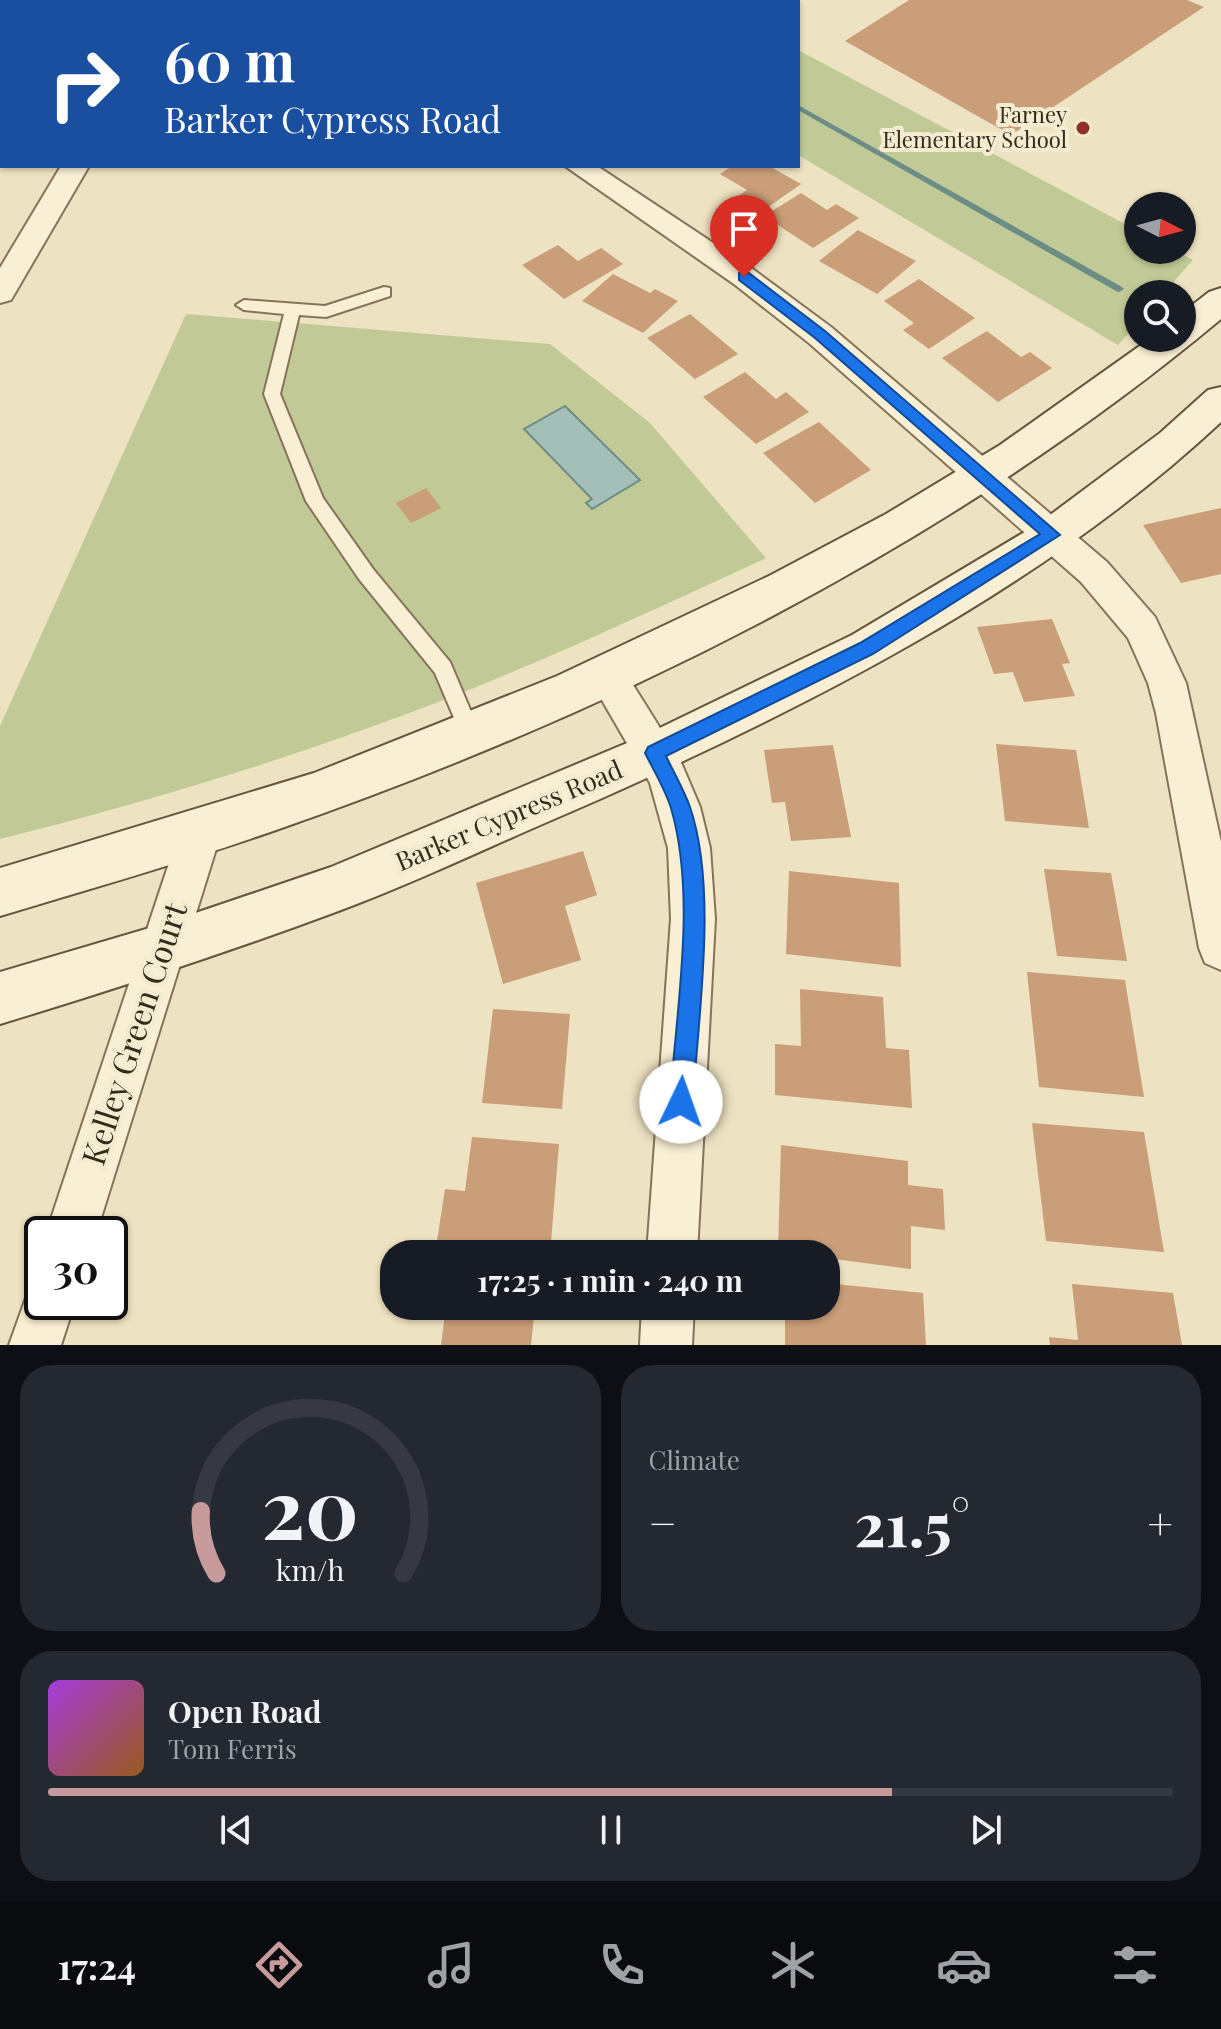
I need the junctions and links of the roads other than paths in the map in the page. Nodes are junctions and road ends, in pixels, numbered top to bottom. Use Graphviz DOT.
graph roads {
  1 [pos="74,168"];
  2 [pos="582,168"];
  3 [pos="384,292"];
  4 [pos="0,293"];
  5 [pos="1221,300"];
  6 [pos="244,305"];
  7 [pos="293,308"];
  8 [pos="1196,321"];
  9 [pos="1158,352"];
  10 [pos="1221,400"];
  11 [pos="985,477"];
  12 [pos="1052,535"];
  13 [pos="607,676"];
  14 [pos="470,733"];
  15 [pos="655,753"];
  16 [pos="200,833"];
  17 [pos="0,892"];
  18 [pos="1221,948"];
  19 [pos="163,949"];
  20 [pos="0,998"];
  21 [pos="77,1216"];
  22 [pos="673,1240"];
  23 [pos="43,1320"];
  24 [pos="667,1320"];
  25 [pos="35,1345"];
  26 [pos="666,1345"];
  1 -- 4 [label="street"];
  2 -- 11 [label="street"];
  3 -- 7 [label="lane"];
  5 -- 8 [label="main road"];
  6 -- 7 [label="lane"];
  7 -- 14 [label="lane"];
  9 -- 11 [label="main road"];
  10 -- 12 [label="main road, Barker Cypress Road"];
  11 -- 12 [label="street"];
  11 -- 13 [label="main road"];
  12 -- 15 [label="main road, Barker Cypress Road"];
  12 -- 18 [label="street"];
  13 -- 14 [label="main road"];
  13 -- 15 [label="street"];
  14 -- 16 [label="main road"];
  15 -- 19 [label="main road, Barker Cypress Road"];
  15 -- 22 [label="street"];
  16 -- 17 [label="main road"];
  16 -- 19 [label="street, Kelley Green Court"];
  19 -- 20 [label="main road, Barker Cypress Road"];
  19 -- 21 [label="street, Kelley Green Court"];
  23 -- 25 [label="street"];
  24 -- 26 [label="street"];
}
